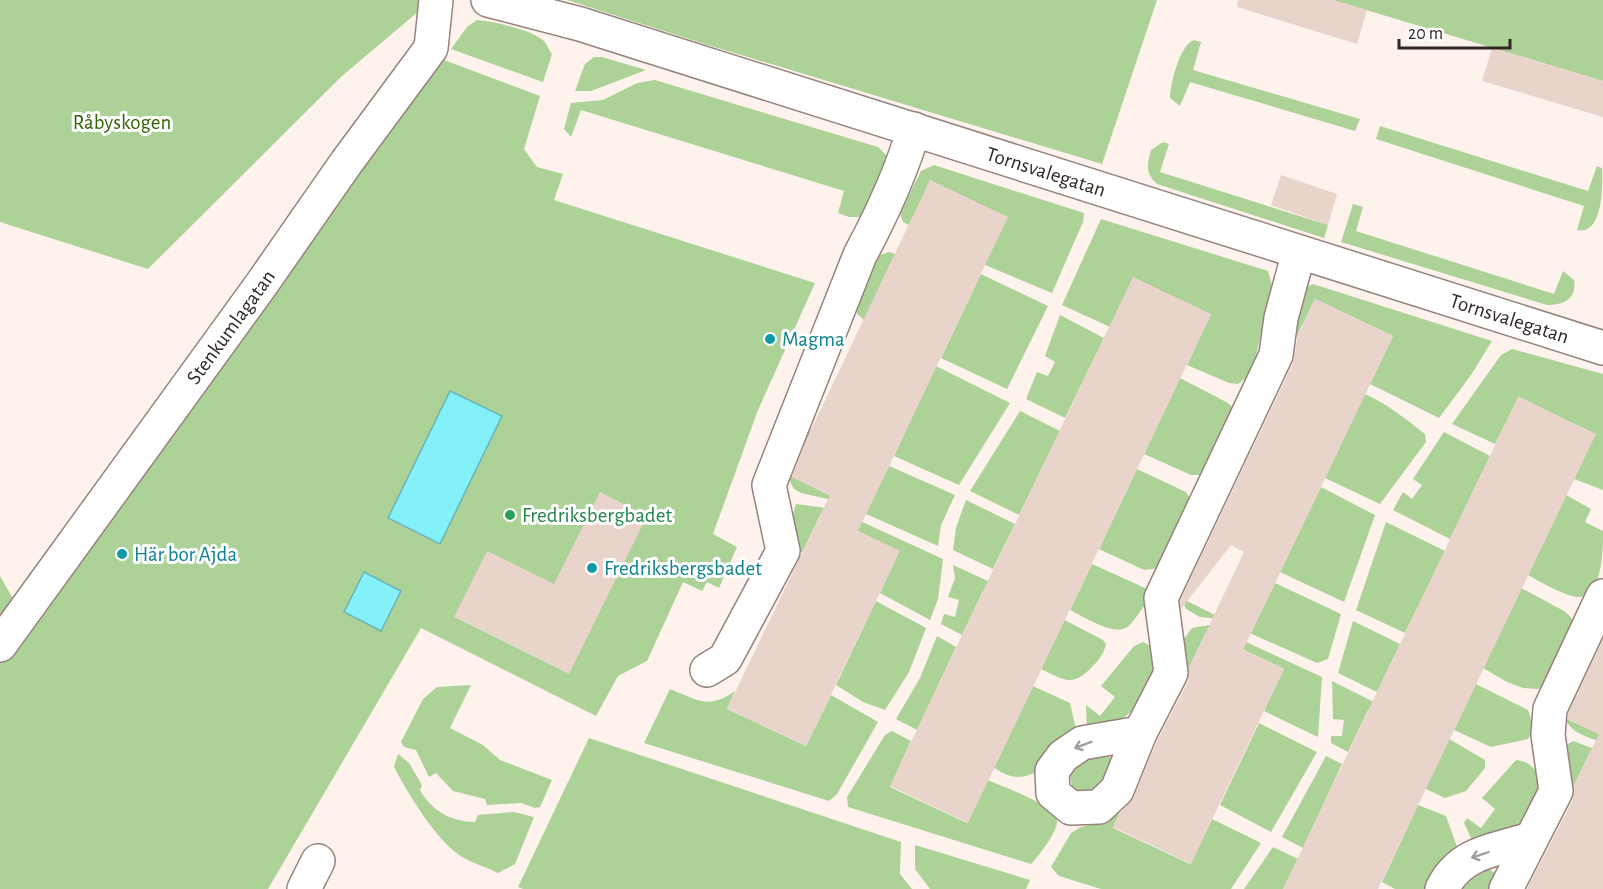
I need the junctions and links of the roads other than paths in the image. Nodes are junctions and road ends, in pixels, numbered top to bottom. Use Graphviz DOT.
graph roads {
  1 [pos="436,0"];
  2 [pos="488,0"];
  3 [pos="914,129"];
  4 [pos="1299,252"];
  5 [pos="1603,348"];
  6 [pos="1603,596"];
  7 [pos="0,645"];
  8 [pos="707,670"];
  9 [pos="1140,733"];
  10 [pos="1531,839"];
  11 [pos="1442,889"];
  12 [pos="1506,889"];
  1 -- 7 [label="street, Stenkumlagatan"];
  2 -- 3 [label="street, Tornsvalegatan"];
  3 -- 4 [label="street, Tornsvalegatan"];
  3 -- 8 [label="street"];
  4 -- 5 [label="street, Tornsvalegatan"];
  4 -- 9 [label="street"];
  6 -- 10 [label="street"];
  10 -- 11 [label="street, one-way"];
  10 -- 12 [label="street"];
}
